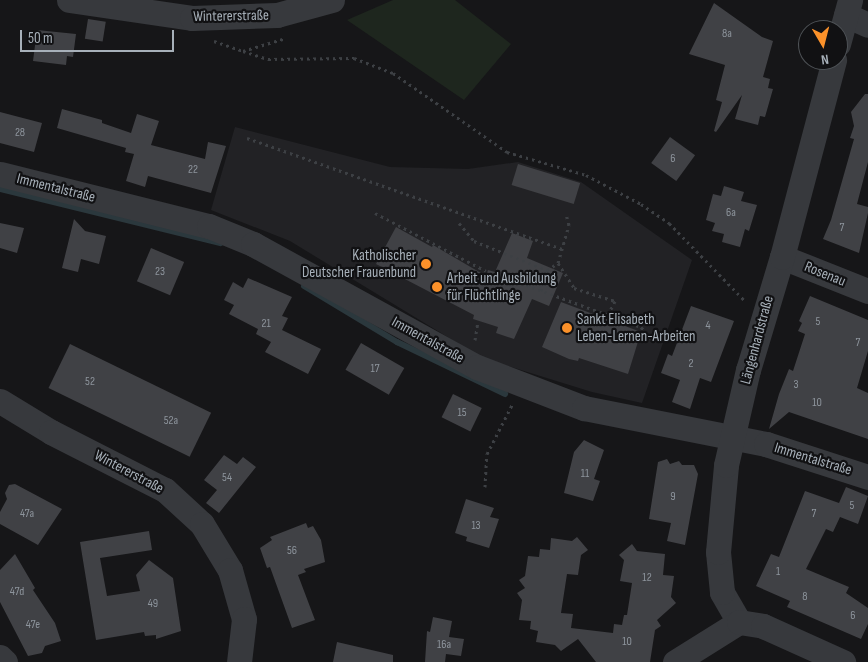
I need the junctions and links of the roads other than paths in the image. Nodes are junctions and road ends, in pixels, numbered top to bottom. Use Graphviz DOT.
graph roads {
  1 [pos="69,0"];
  2 [pos="332,0"];
  3 [pos="848,8"];
  4 [pos="868,25"];
  5 [pos="831,70"];
  6 [pos="0,174"];
  7 [pos="782,257"];
  8 [pos="868,291"];
  9 [pos="0,401"];
  10 [pos="733,437"];
  11 [pos="868,477"];
  12 [pos="739,622"];
  13 [pos="0,657"];
  14 [pos="5,662"];
  15 [pos="239,662"];
  16 [pos="675,662"];
  17 [pos="843,662"];
  1 -- 2 [label="street, Wintererstraße"];
  3 -- 4 [label="street"];
  5 -- 7 [label="street, Längenhardstraße"];
  6 -- 10 [label="street, Immentalstraße"];
  7 -- 8 [label="street, Rosenau"];
  7 -- 10 [label="street, Längenhardstraße"];
  9 -- 15 [label="street, Wintererstraße"];
  10 -- 11 [label="street, Immentalstraße"];
  10 -- 12 [label="street, Längenhardstraße"];
  12 -- 16 [label="street"];
  12 -- 17 [label="street"];
  13 -- 14 [label="street"];
}
